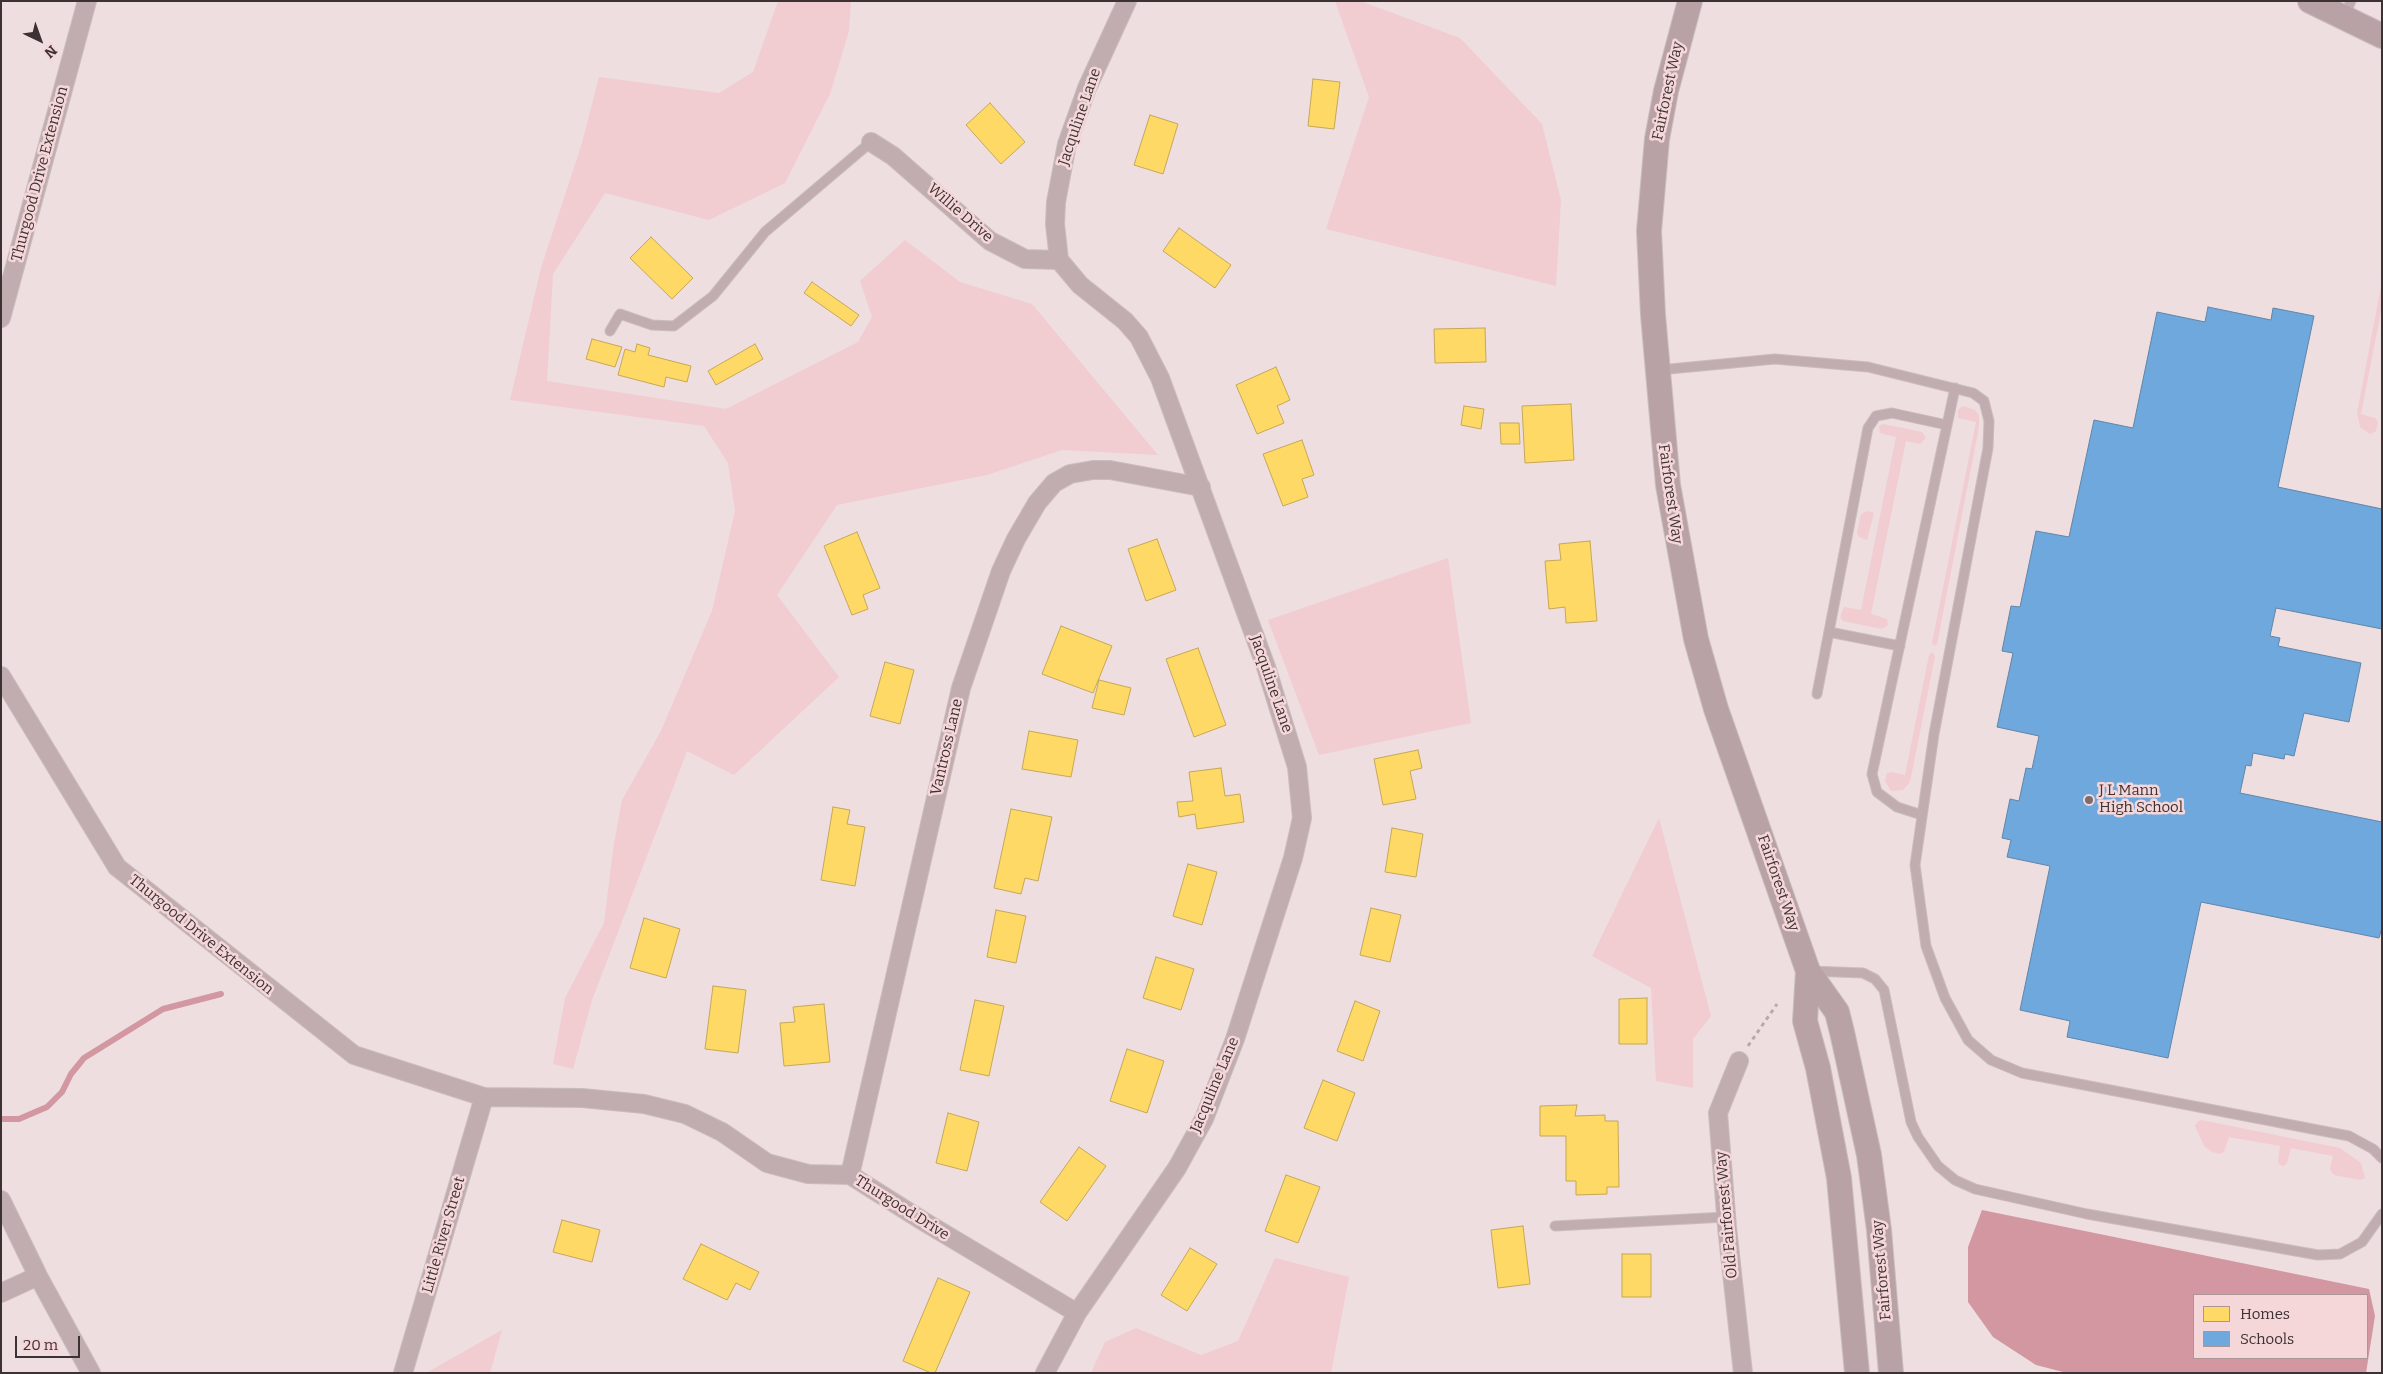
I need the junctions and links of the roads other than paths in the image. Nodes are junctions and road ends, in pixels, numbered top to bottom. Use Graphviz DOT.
graph roads {
  1 [pos="87,1"];
  2 [pos="1127,1"];
  3 [pos="1690,1"];
  4 [pos="2310,1"];
  5 [pos="2348,9"];
  6 [pos="2382,36"];
  7 [pos="871,142"];
  8 [pos="1060,260"];
  9 [pos="1,318"];
  10 [pos="610,331"];
  11 [pos="1657,370"];
  12 [pos="1955,388"];
  13 [pos="1947,424"];
  14 [pos="1201,487"];
  15 [pos="1829,632"];
  16 [pos="1900,646"];
  17 [pos="1,676"];
  18 [pos="1817,694"];
  19 [pos="1922,815"];
  20 [pos="1808,971"];
  21 [pos="1739,1061"];
  22 [pos="484,1097"];
  23 [pos="2382,1158"];
  24 [pos="850,1175"];
  25 [pos="1,1200"];
  26 [pos="2382,1214"];
  27 [pos="1726,1217"];
  28 [pos="1555,1226"];
  29 [pos="38,1276"];
  30 [pos="1,1294"];
  31 [pos="1077,1313"];
  32 [pos="91,1373"];
  33 [pos="403,1373"];
  34 [pos="1045,1373"];
  35 [pos="1743,1373"];
  36 [pos="1857,1373"];
  37 [pos="1891,1373"];
  1 -- 9 [label="street, Thurgood Drive Extension"];
  2 -- 8 [label="street, Jacquline Lane"];
  3 -- 11 [label="main road, Fairforest Way"];
  4 -- 5 [label="main road"];
  5 -- 6 [label="main road"];
  7 -- 8 [label="street, Willie Drive"];
  7 -- 10 [label="lane"];
  8 -- 14 [label="street, Jacquline Lane"];
  11 -- 12 [label="lane"];
  11 -- 20 [label="main road, Fairforest Way"];
  12 -- 13 [label="lane"];
  12 -- 19 [label="lane"];
  13 -- 15 [label="lane"];
  13 -- 16 [label="lane"];
  14 -- 24 [label="street, Vantross Lane"];
  14 -- 31 [label="street, Jacquline Lane"];
  15 -- 16 [label="lane"];
  15 -- 18 [label="lane"];
  16 -- 19 [label="lane"];
  17 -- 22 [label="street, Thurgood Drive Extension"];
  19 -- 23 [label="lane"];
  20 -- 26 [label="lane"];
  20 -- 36 [label="main road, Fairforest Way"];
  20 -- 37 [label="main road, Fairforest Way"];
  21 -- 27 [label="street, Old Fairforest Way"];
  22 -- 24 [label="street, Thurgood Drive"];
  22 -- 33 [label="street, Little River Street"];
  24 -- 31 [label="street, Thurgood Drive"];
  25 -- 29 [label="street"];
  27 -- 28 [label="lane"];
  27 -- 35 [label="street, Old Fairforest Way"];
  29 -- 30 [label="street"];
  29 -- 32 [label="street"];
  31 -- 34 [label="street, Jacquline Lane"];
}
